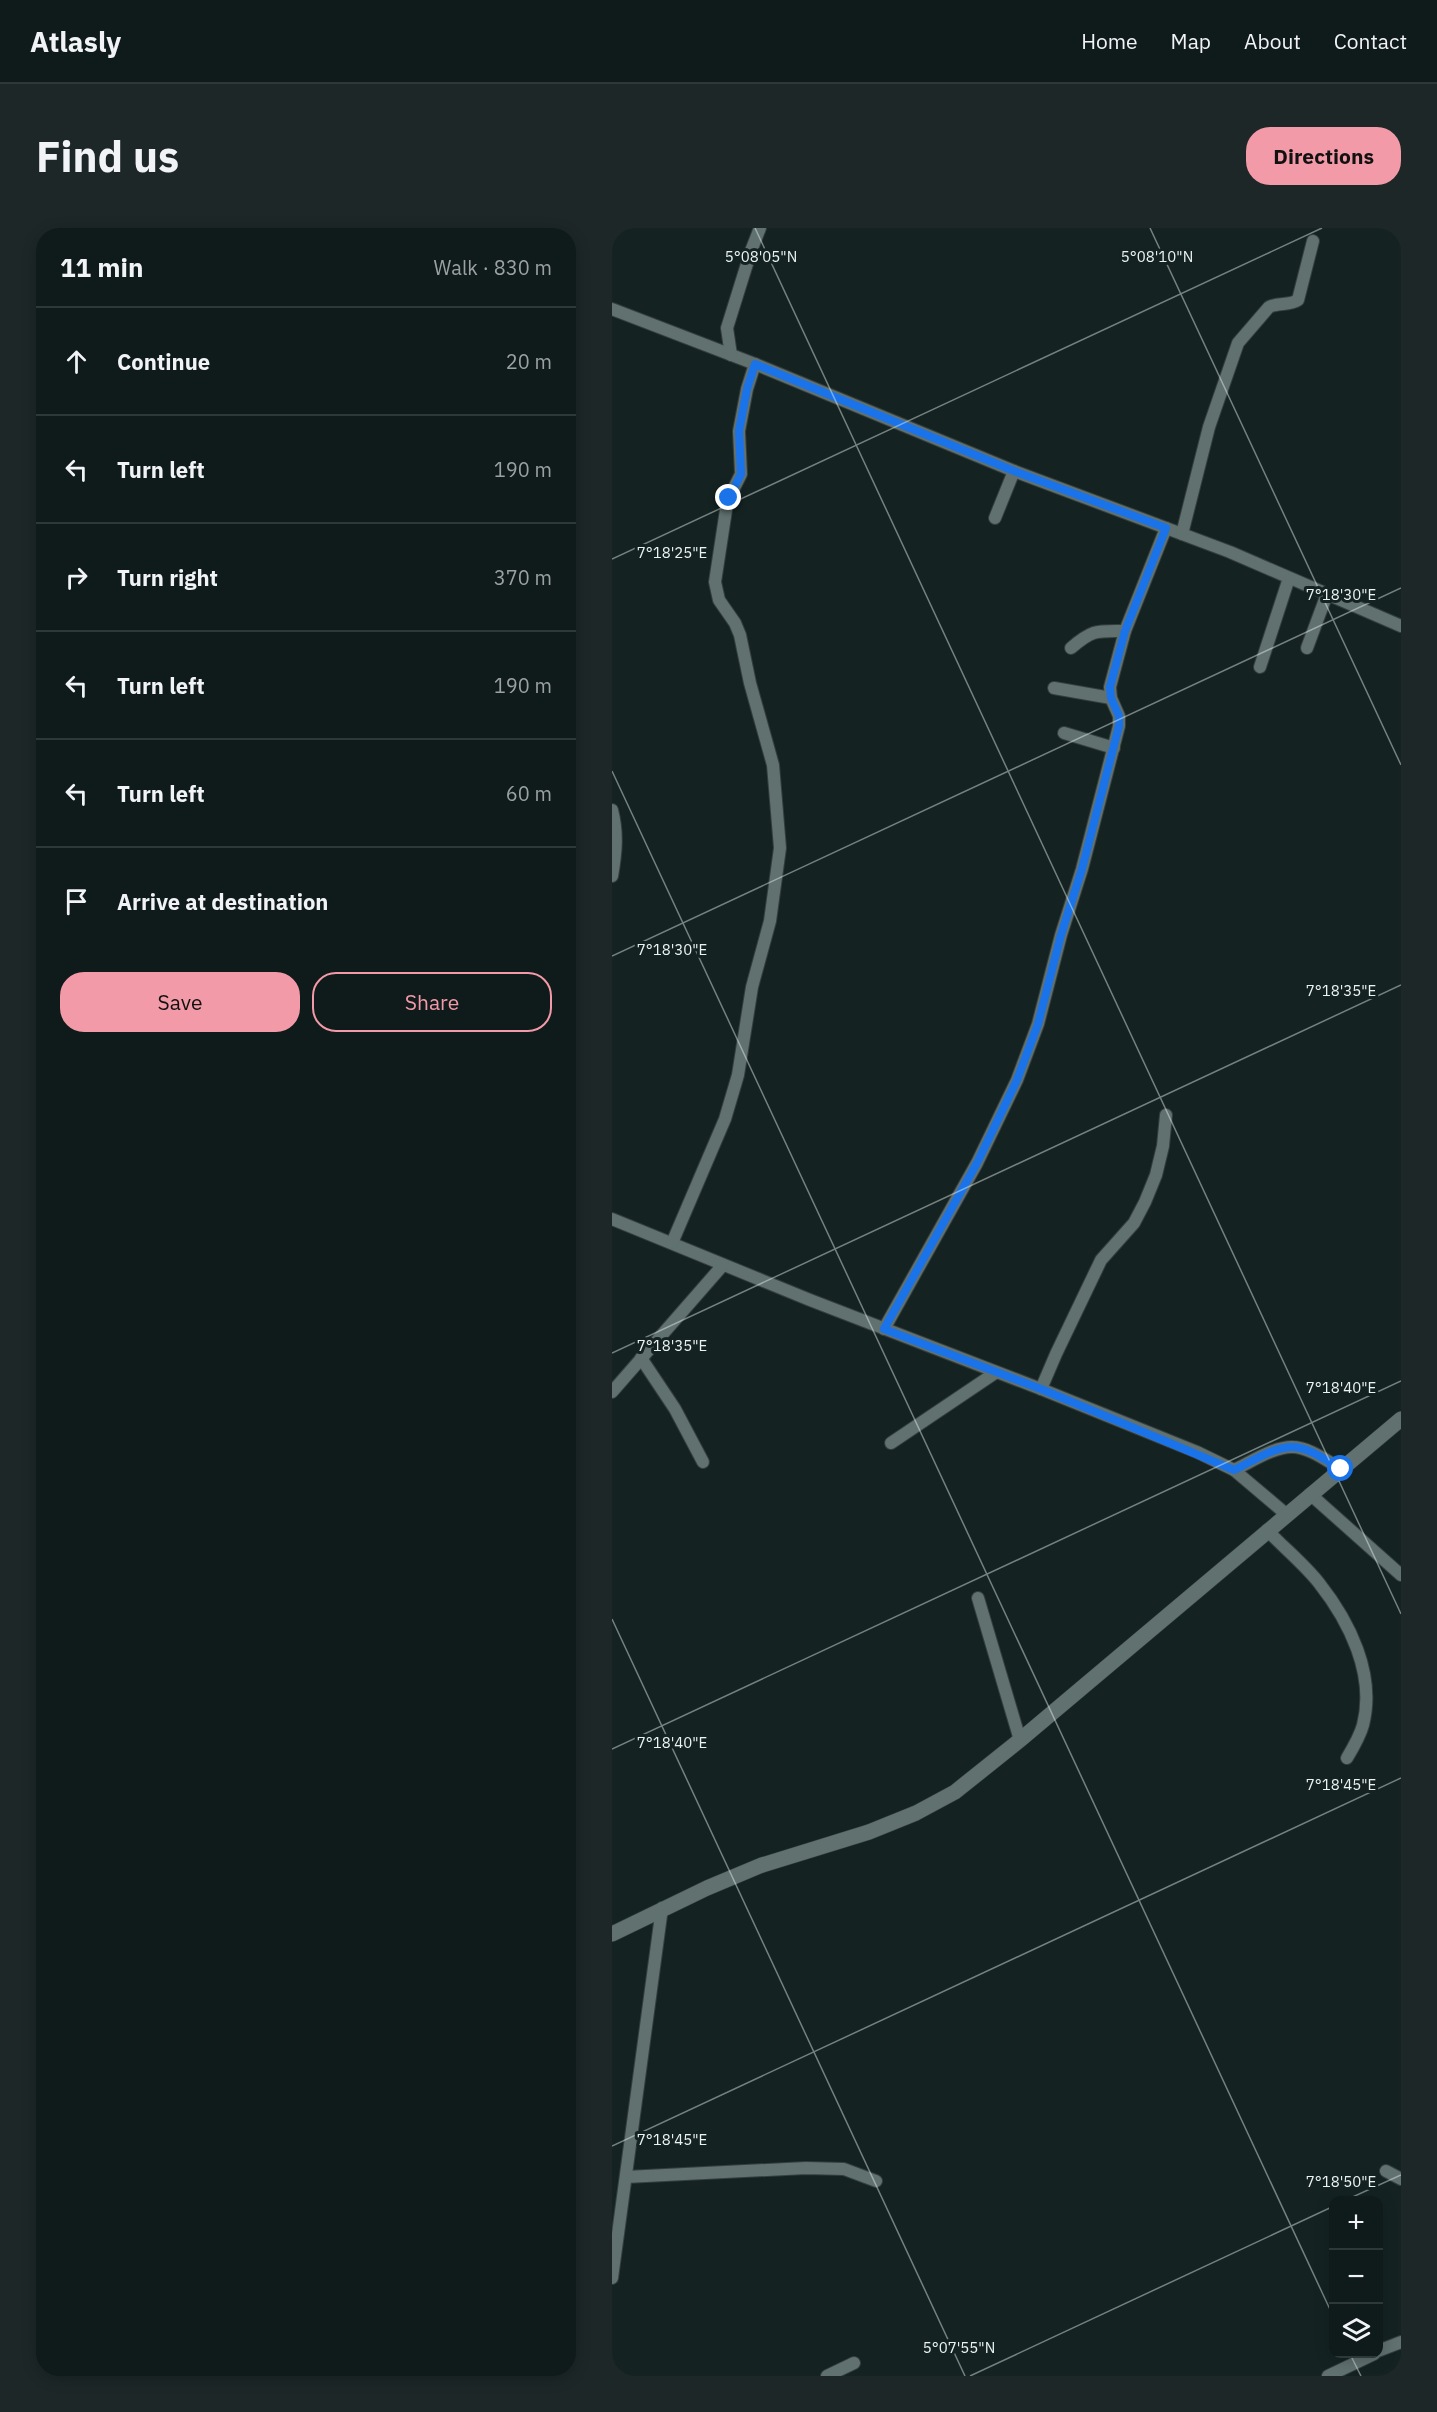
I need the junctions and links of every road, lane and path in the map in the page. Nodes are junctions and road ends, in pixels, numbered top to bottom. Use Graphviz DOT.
graph roads {
  1 [pos="760,228"];
  2 [pos="1313,241"];
  3 [pos="612,309"];
  4 [pos="727,328"];
  5 [pos="705,345"];
  6 [pos="731,355"];
  7 [pos="755,364"];
  8 [pos="1014,471"];
  9 [pos="995,518"];
  10 [pos="1166,528"];
  11 [pos="1182,534"];
  12 [pos="1289,578"];
  13 [pos="1327,594"];
  14 [pos="1401,626"];
  15 [pos="1125,631"];
  16 [pos="1071,648"];
  17 [pos="1307,648"];
  18 [pos="1260,667"];
  19 [pos="1054,688"];
  20 [pos="1111,698"];
  21 [pos="1064,733"];
  22 [pos="1114,747"];
  23 [pos="612,810"];
  24 [pos="612,876"];
  25 [pos="1166,1115"];
  26 [pos="612,1219"];
  27 [pos="672,1243"];
  28 [pos="723,1265"];
  29 [pos="884,1329"];
  30 [pos="641,1358"];
  31 [pos="995,1373"];
  32 [pos="1041,1389"];
  33 [pos="612,1392"];
  34 [pos="1401,1419"];
  35 [pos="891,1443"];
  36 [pos="703,1462"];
  37 [pos="1341,1469"];
  38 [pos="1234,1470"];
  39 [pos="1310,1494"];
  40 [pos="1286,1514"];
  41 [pos="1267,1530"];
  42 [pos="1401,1575"];
  43 [pos="978,1598"];
  44 [pos="1020,1740"];
  45 [pos="1347,1758"];
  46 [pos="662,1908"];
  47 [pos="612,1934"];
  48 [pos="1386,2171"];
  49 [pos="626,2177"];
  50 [pos="1401,2180"];
  51 [pos="876,2181"];
  52 [pos="612,2278"];
  53 [pos="1401,2342"];
  54 [pos="1383,2349"];
  55 [pos="1366,2358"];
  56 [pos="854,2363"];
  57 [pos="827,2376"];
  58 [pos="1329,2376"];
  1 -- 4 [label="street"];
  2 -- 11 [label="street"];
  3 -- 5 [label="street"];
  4 -- 5 [label="street"];
  4 -- 6 [label="street"];
  5 -- 6 [label="street"];
  6 -- 7 [label="street"];
  7 -- 8 [label="street"];
  7 -- 27 [label="street"];
  8 -- 9 [label="street"];
  8 -- 10 [label="street"];
  10 -- 11 [label="street"];
  10 -- 15 [label="street"];
  11 -- 12 [label="street"];
  12 -- 13 [label="street"];
  12 -- 18 [label="street"];
  13 -- 14 [label="street"];
  13 -- 17 [label="street"];
  15 -- 16 [label="street"];
  15 -- 20 [label="street"];
  19 -- 20 [label="street"];
  20 -- 22 [label="street"];
  21 -- 22 [label="street"];
  22 -- 29 [label="street"];
  23 -- 24 [label="street"];
  25 -- 32 [label="street"];
  26 -- 27 [label="street"];
  27 -- 28 [label="street"];
  28 -- 29 [label="street"];
  28 -- 30 [label="street"];
  29 -- 31 [label="street"];
  30 -- 33 [label="street"];
  30 -- 36 [label="street"];
  31 -- 32 [label="street"];
  31 -- 35 [label="street"];
  32 -- 38 [label="street"];
  34 -- 37 [label="street"];
  37 -- 38 [label="street"];
  37 -- 39 [label="street"];
  38 -- 40 [label="street"];
  39 -- 40 [label="street"];
  39 -- 42 [label="street"];
  40 -- 41 [label="street"];
  41 -- 44 [label="street"];
  41 -- 45 [label="street"];
  43 -- 44 [label="street"];
  44 -- 46 [label="street"];
  46 -- 47 [label="street"];
  46 -- 49 [label="street"];
  48 -- 50 [label="street"];
  49 -- 51 [label="street"];
  49 -- 52 [label="street"];
  53 -- 54 [label="street"];
  55 -- 58 [label="street"];
  56 -- 57 [label="street"];
}
